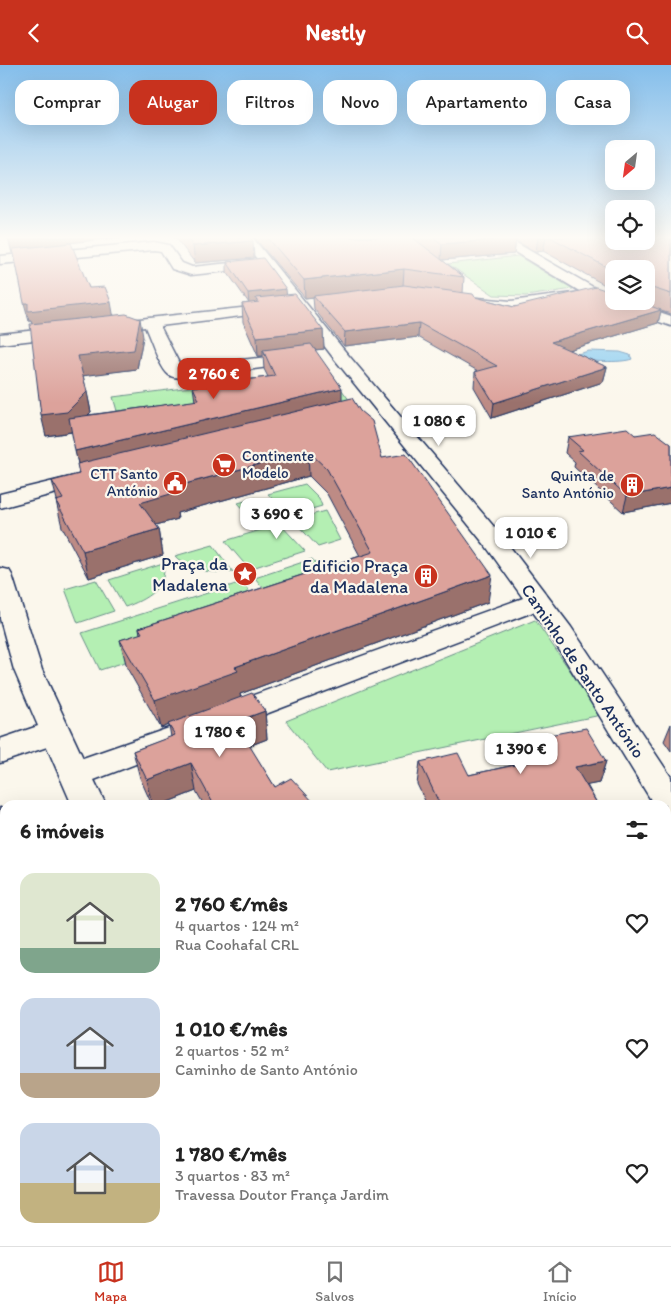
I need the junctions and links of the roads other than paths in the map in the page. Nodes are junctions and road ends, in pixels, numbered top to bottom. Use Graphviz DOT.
graph roads {
  1 [pos="297,292"];
  2 [pos="473,292"];
  3 [pos="592,292"];
  4 [pos="595,294"];
  5 [pos="605,298"];
  6 [pos="455,299"];
  7 [pos="309,304"];
  8 [pos="488,304"];
  9 [pos="640,310"];
  10 [pos="671,321"];
  11 [pos="151,323"];
  12 [pos="0,339"];
  13 [pos="338,353"];
  14 [pos="386,409"];
  15 [pos="360,413"];
  16 [pos="109,473"];
  17 [pos="0,501"];
  18 [pos="0,575"];
  19 [pos="538,601"];
  20 [pos="55,732"];
  21 [pos="0,751"];
  22 [pos="75,774"];
  23 [pos="87,800"];
  24 [pos="668,800"];
  1 -- 7 [label="street, Caminho de Santo António"];
  2 -- 8 [label="street"];
  3 -- 4 [label="street"];
  4 -- 5 [label="street"];
  4 -- 8 [label="street"];
  6 -- 8 [label="street"];
  7 -- 11 [label="street"];
  7 -- 13 [label="street, Caminho de Santo António"];
  9 -- 10 [label="street"];
  11 -- 12 [label="street"];
  11 -- 13 [label="street"];
  13 -- 14 [label="street, Caminho de Santo António"];
  14 -- 15 [label="street"];
  14 -- 19 [label="street, Caminho de Santo António"];
  16 -- 17 [label="street"];
  18 -- 20 [label="street"];
  19 -- 22 [label="street"];
  19 -- 24 [label="street, Caminho de Santo António"];
  20 -- 21 [label="street"];
  20 -- 22 [label="street"];
  22 -- 23 [label="street"];
}
